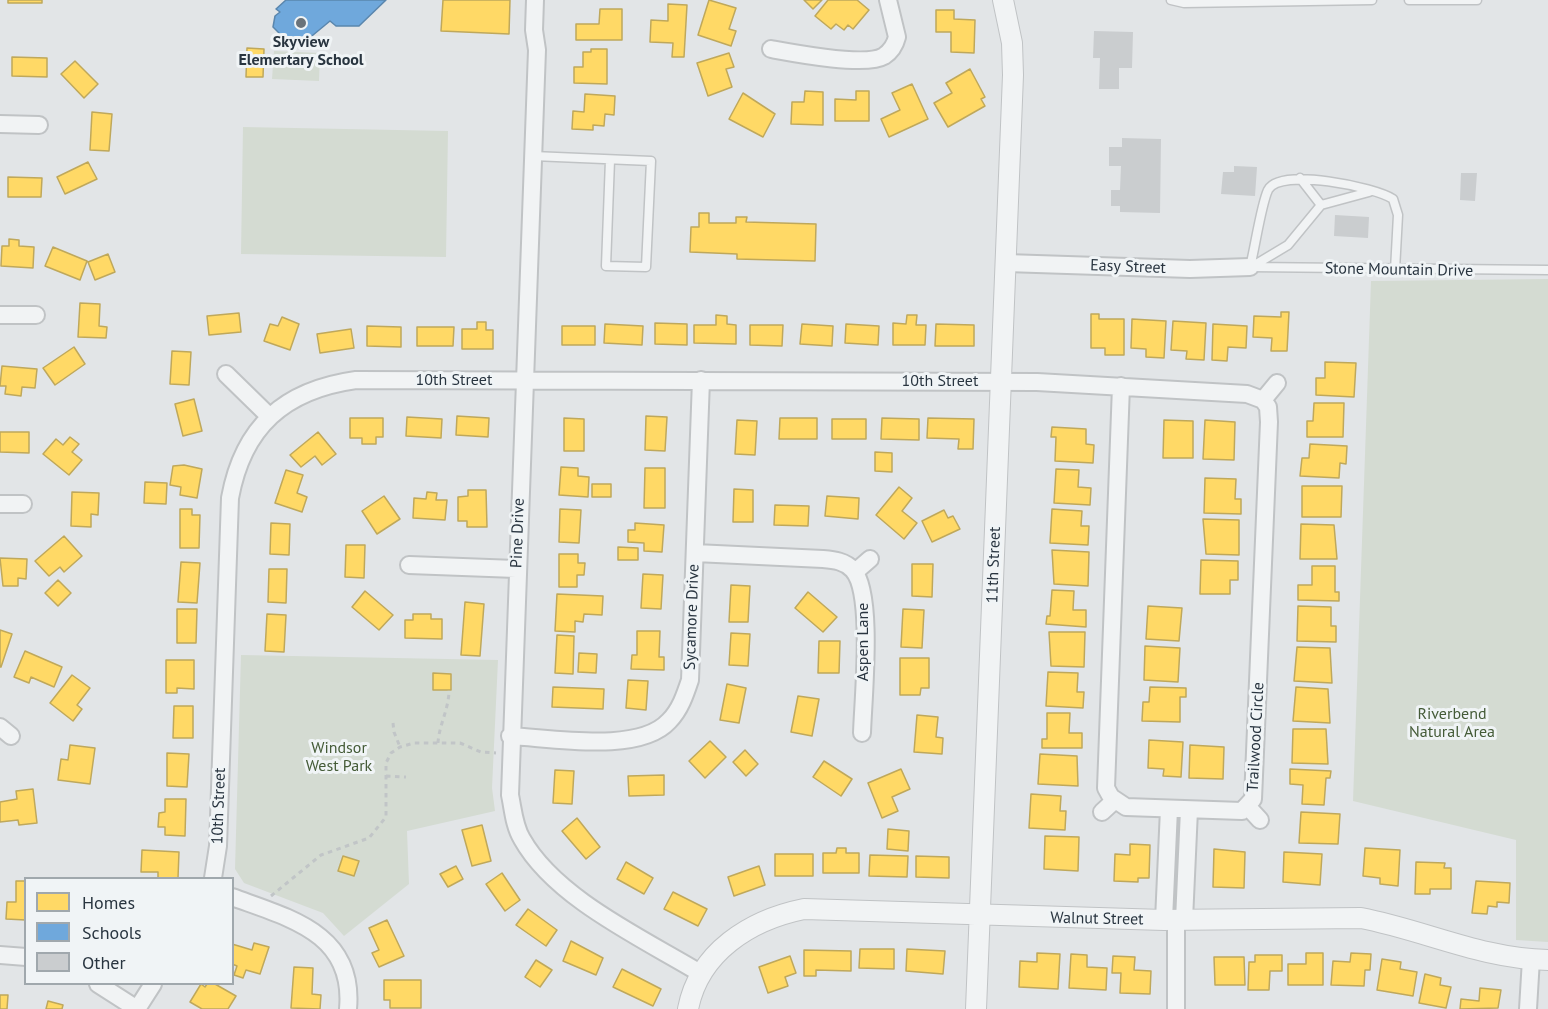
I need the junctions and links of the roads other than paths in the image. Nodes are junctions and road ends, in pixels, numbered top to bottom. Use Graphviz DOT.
graph roads {
  1 [pos="535,0"];
  2 [pos="888,0"];
  3 [pos="1004,0"];
  4 [pos="1171,0"];
  5 [pos="1372,0"];
  6 [pos="1409,0"];
  7 [pos="1477,0"];
  8 [pos="771,49"];
  9 [pos="0,123"];
  10 [pos="39,125"];
  11 [pos="533,156"];
  12 [pos="610,159"];
  13 [pos="1300,178"];
  14 [pos="1374,191"];
  15 [pos="1321,205"];
  16 [pos="1006,263"];
  17 [pos="1250,267"];
  18 [pos="1395,270"];
  19 [pos="1548,270"];
  20 [pos="0,315"];
  21 [pos="36,315"];
  22 [pos="226,374"];
  23 [pos="524,380"];
  24 [pos="701,380"];
  25 [pos="1001,381"];
  26 [pos="1277,383"];
  27 [pos="1121,386"];
  28 [pos="1263,400"];
  29 [pos="269,416"];
  30 [pos="0,504"];
  31 [pos="23,504"];
  32 [pos="695,553"];
  33 [pos="870,559"];
  34 [pos="410,565"];
  35 [pos="516,569"];
  36 [pos="855,572"];
  37 [pos="862,733"];
  38 [pos="510,736"];
  39 [pos="1115,800"];
  40 [pos="1248,807"];
  41 [pos="1169,809"];
  42 [pos="1189,810"];
  43 [pos="1102,812"];
  44 [pos="1260,820"];
  45 [pos="213,877"];
  46 [pos="234,898"];
  47 [pos="980,915"];
  48 [pos="1175,920"];
  49 [pos="0,955"];
  50 [pos="24,957"];
  51 [pos="1539,959"];
  52 [pos="700,973"];
  53 [pos="100,985"];
  54 [pos="152,985"];
  55 [pos="137,1009"];
  56 [pos="348,1009"];
  57 [pos="688,1009"];
  58 [pos="976,1009"];
  59 [pos="1176,1009"];
  60 [pos="1528,1009"];
  1 -- 11 [label="street, Pine Drive"];
  2 -- 8 [label="street"];
  3 -- 16 [label="street, 11th Street"];
  4 -- 5 [label="lane"];
  6 -- 7 [label="lane"];
  9 -- 10 [label="street"];
  11 -- 12 [label="lane"];
  11 -- 23 [label="street, Pine Drive"];
  12 -- 12 [label="lane"];
  13 -- 14 [label="lane"];
  13 -- 15 [label="lane"];
  13 -- 17 [label="lane"];
  14 -- 15 [label="lane"];
  14 -- 18 [label="lane"];
  15 -- 17 [label="lane"];
  16 -- 17 [label="street, Easy Street"];
  16 -- 25 [label="street, 11th Street"];
  17 -- 18 [label="lane, Stone Mountain Drive"];
  18 -- 19 [label="lane, Stone Mountain Drive"];
  20 -- 21 [label="street"];
  22 -- 29 [label="street"];
  23 -- 24 [label="street, 10th Street"];
  23 -- 29 [label="street, 10th Street"];
  23 -- 35 [label="street, Pine Drive"];
  24 -- 25 [label="street, 10th Street"];
  24 -- 32 [label="street, Sycamore Drive"];
  25 -- 27 [label="street, 10th Street"];
  25 -- 47 [label="street, 11th Street"];
  26 -- 28 [label="street"];
  27 -- 28 [label="street"];
  27 -- 39 [label="street"];
  28 -- 40 [label="street, Trailwood Circle"];
  29 -- 45 [label="street, 10th Street"];
  30 -- 31 [label="street"];
  32 -- 36 [label="street"];
  32 -- 38 [label="street, Sycamore Drive"];
  33 -- 36 [label="street"];
  34 -- 35 [label="street"];
  35 -- 38 [label="street, Pine Drive"];
  36 -- 37 [label="street, Aspen Lane"];
  38 -- 52 [label="street, Pine Drive"];
  39 -- 41 [label="street, Trailwood Circle"];
  39 -- 43 [label="street"];
  40 -- 42 [label="street, Trailwood Circle"];
  40 -- 44 [label="street"];
  41 -- 42 [label="street, Trailwood Circle"];
  41 -- 48 [label="street"];
  42 -- 48 [label="street"];
  46 -- 56 [label="street"];
  47 -- 48 [label="street, Walnut Street"];
  47 -- 52 [label="street, Walnut Street"];
  47 -- 58 [label="street, 11th Street"];
  48 -- 51 [label="street, Walnut Street"];
  48 -- 59 [label="street"];
  49 -- 50 [label="street"];
  51 -- 60 [label="street"];
  52 -- 57 [label="street, Walnut Street"];
  53 -- 55 [label="street"];
  54 -- 55 [label="street"];
}
